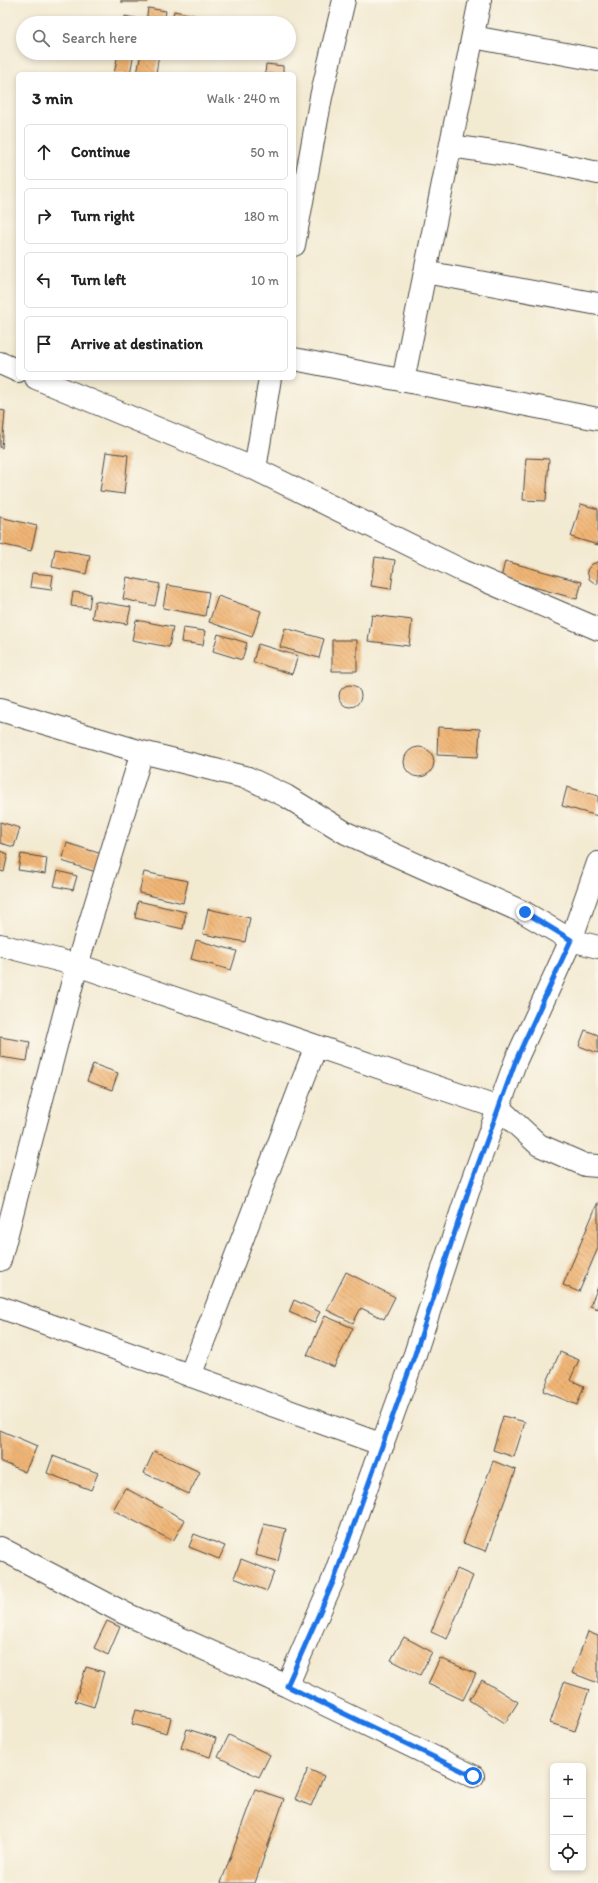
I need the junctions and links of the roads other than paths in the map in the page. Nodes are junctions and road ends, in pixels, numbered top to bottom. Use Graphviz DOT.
graph roads {
  1 [pos="344,0"];
  2 [pos="480,0"];
  3 [pos="473,37"];
  4 [pos="598,60"];
  5 [pos="451,146"];
  6 [pos="598,173"];
  7 [pos="296,234"];
  8 [pos="425,272"];
  9 [pos="598,304"];
  10 [pos="296,359"];
  11 [pos="0,363"];
  12 [pos="16,370"];
  13 [pos="41,380"];
  14 [pos="270,380"];
  15 [pos="403,380"];
  16 [pos="598,419"];
  17 [pos="255,469"];
  18 [pos="598,629"];
  19 [pos="0,710"];
  20 [pos="142,752"];
  21 [pos="598,863"];
  22 [pos="571,940"];
  23 [pos="0,945"];
  24 [pos="598,947"];
  25 [pos="77,965"];
  26 [pos="316,1046"];
  27 [pos="499,1108"];
  28 [pos="598,1166"];
  29 [pos="0,1260"];
  30 [pos="0,1307"];
  31 [pos="190,1376"];
  32 [pos="383,1444"];
  33 [pos="0,1548"];
  34 [pos="287,1686"];
  35 [pos="473,1776"];
  1 -- 7 [label="street"];
  2 -- 3 [label="street"];
  3 -- 4 [label="street"];
  3 -- 5 [label="street"];
  5 -- 6 [label="street"];
  5 -- 8 [label="street"];
  8 -- 9 [label="street"];
  8 -- 15 [label="street"];
  10 -- 15 [label="street"];
  11 -- 12 [label="street"];
  13 -- 17 [label="street"];
  14 -- 17 [label="street"];
  15 -- 16 [label="street"];
  17 -- 18 [label="street"];
  19 -- 20 [label="street"];
  20 -- 22 [label="street"];
  20 -- 25 [label="street"];
  21 -- 22 [label="street"];
  22 -- 24 [label="street"];
  22 -- 27 [label="street"];
  23 -- 25 [label="street"];
  25 -- 26 [label="street"];
  25 -- 29 [label="street"];
  26 -- 27 [label="street"];
  26 -- 31 [label="street"];
  27 -- 28 [label="street"];
  27 -- 32 [label="street"];
  30 -- 31 [label="street"];
  31 -- 32 [label="street"];
  32 -- 34 [label="street"];
  33 -- 34 [label="street"];
  34 -- 35 [label="street"];
}
